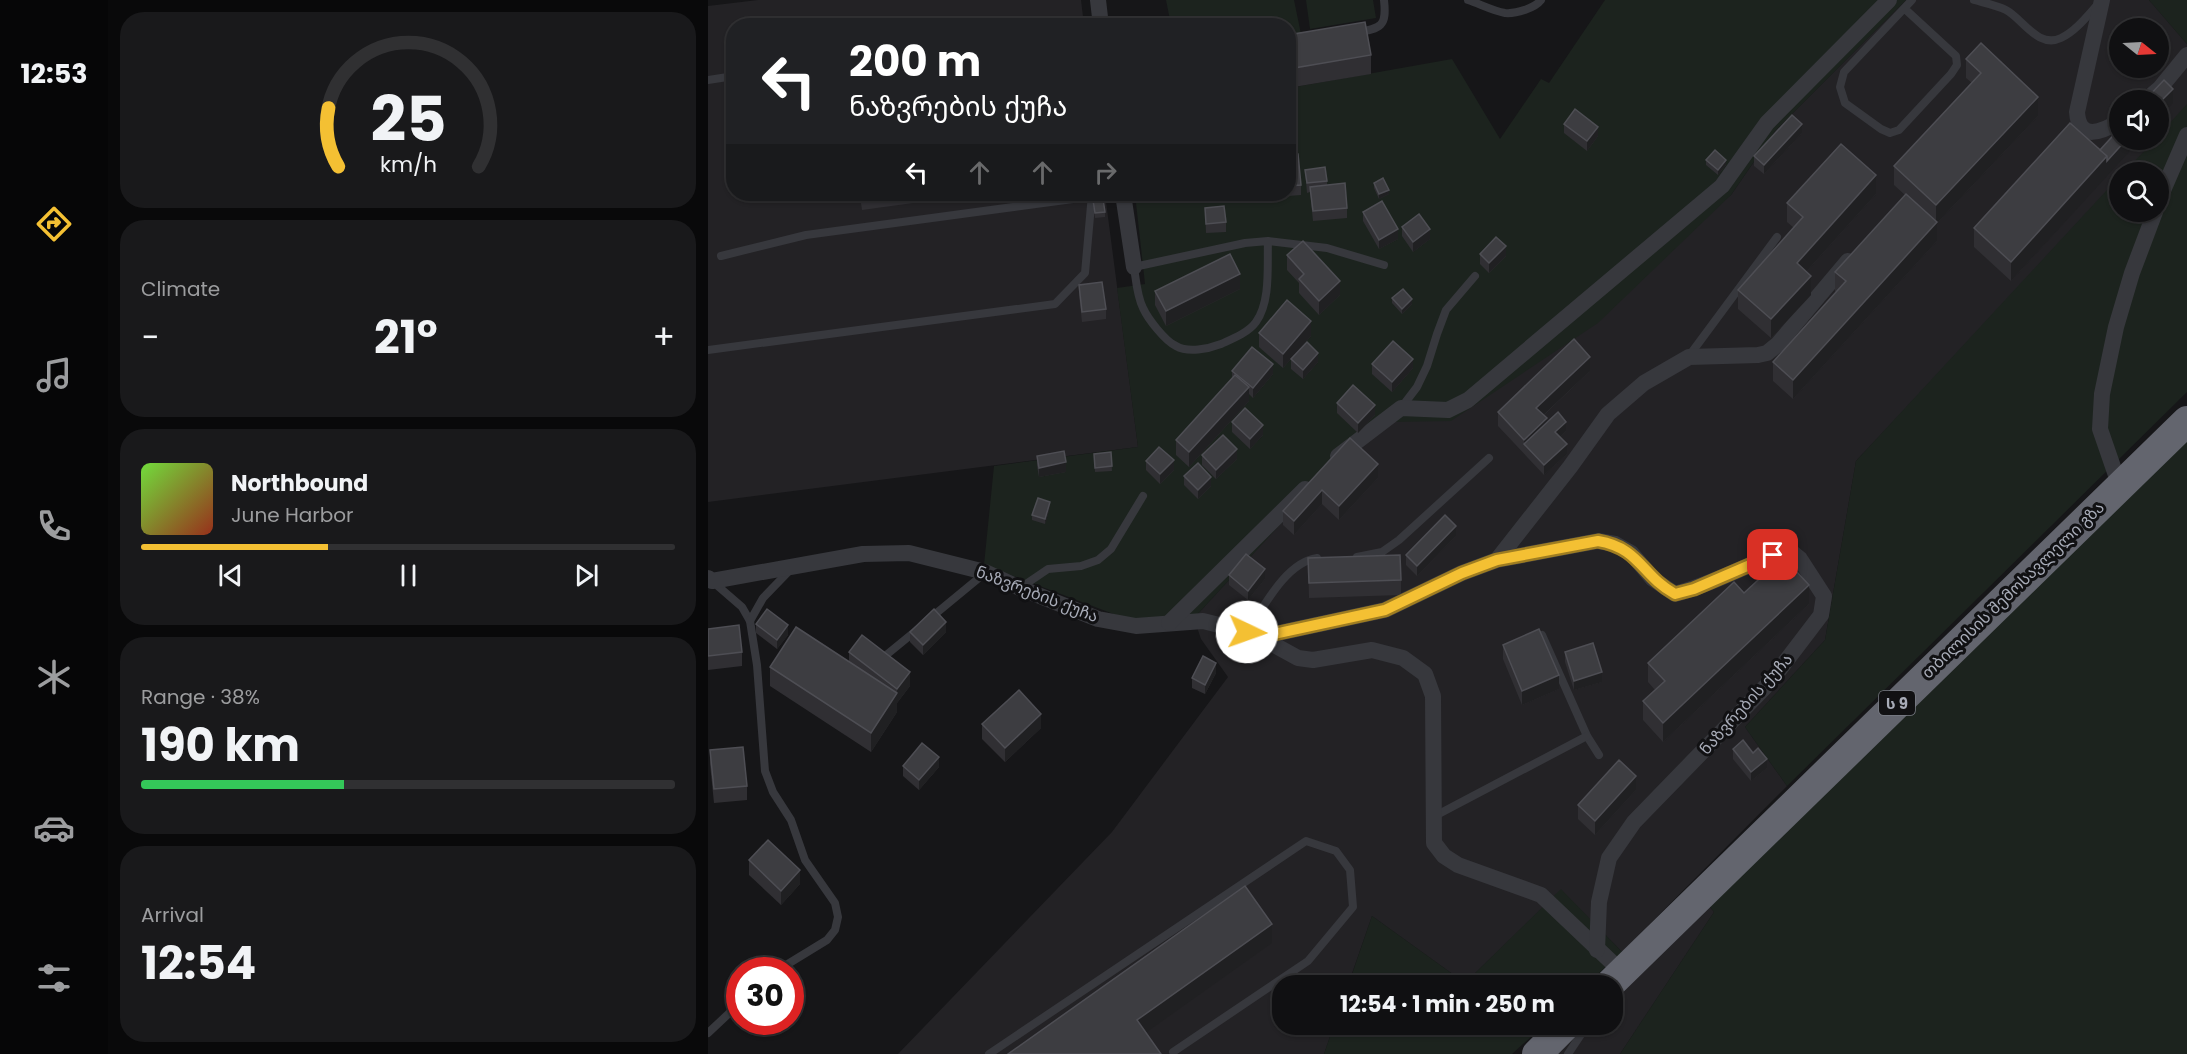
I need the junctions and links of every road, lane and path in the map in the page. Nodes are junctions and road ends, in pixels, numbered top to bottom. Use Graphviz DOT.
graph roads {
  1 [pos="1098,0"];
  2 [pos="1384,0"];
  3 [pos="1468,0"];
  4 [pos="1541,0"];
  5 [pos="1889,0"];
  6 [pos="1912,0"];
  7 [pos="1974,0"];
  8 [pos="2101,0"];
  9 [pos="1905,9"];
  10 [pos="1100,18"];
  11 [pos="1347,35"];
  12 [pos="2187,55"];
  13 [pos="726,77"];
  14 [pos="708,80"];
  15 [pos="2158,90"];
  16 [pos="2109,127"];
  17 [pos="2187,135"];
  18 [pos="2169,177"];
  19 [pos="1049,201"];
  20 [pos="1091,201"];
  21 [pos="1124,201"];
  22 [pos="2151,222"];
  23 [pos="1777,237"];
  24 [pos="1268,241"];
  25 [pos="1858,249"];
  26 [pos="721,256"];
  27 [pos="1384,265"];
  28 [pos="1134,267"];
  29 [pos="1475,276"];
  30 [pos="708,350"];
  31 [pos="1689,357"];
  32 [pos="1401,408"];
  33 [pos="2187,421"];
  34 [pos="1489,458"];
  35 [pos="2120,487"];
  36 [pos="1143,495"];
  37 [pos="1324,558"];
  38 [pos="1345,558"];
  39 [pos="1497,560"];
  40 [pos="792,568"];
  41 [pos="985,572"];
  42 [pos="710,580"];
  43 [pos="1020,588"];
  44 [pos="750,621"];
  45 [pos="1169,623"];
  46 [pos="1254,634"];
  47 [pos="1542,634"];
  48 [pos="885,656"];
  49 [pos="1587,736"];
  50 [pos="1599,755"];
  51 [pos="1432,818"];
  52 [pos="1597,950"];
  53 [pos="799,957"];
  54 [pos="1610,975"];
  55 [pos="1621,975"];
  56 [pos="726,1016"];
  57 [pos="708,1033"];
  58 [pos="1556,1035"];
  59 [pos="1581,1035"];
  60 [pos="1173,1052"];
  61 [pos="989,1054"];
  62 [pos="1537,1054"];
  63 [pos="1568,1054"];
  1 -- 10 [label="street"];
  2 -- 11 [label="lane"];
  3 -- 4 [label="lane"];
  5 -- 32 [label="street"];
  6 -- 9 [label="lane"];
  7 -- 8 [label="lane"];
  8 -- 16 [label="street"];
  9 -- 9 [label="lane"];
  12 -- 15 [label="street"];
  13 -- 14 [label="lane"];
  17 -- 18 [label="street"];
  19 -- 26 [label="lane"];
  20 -- 30 [label="lane"];
  21 -- 28 [label="street"];
  22 -- 35 [label="street"];
  23 -- 31 [label="lane"];
  24 -- 27 [label="lane"];
  24 -- 28 [label="lane"];
  24 -- 28 [label="lane"];
  25 -- 31 [label="street"];
  29 -- 32 [label="lane"];
  31 -- 39 [label="street"];
  32 -- 45 [label="street"];
  33 -- 35 [label="highway, თბილისის შემოსავლელი გზა / ს 9"];
  34 -- 38 [label="lane"];
  35 -- 55 [label="highway, თბილისის შემოსავლელი გზა / ს 9"];
  36 -- 43 [label="lane"];
  37 -- 46 [label="lane"];
  39 -- 46 [label="street, ნაზვრების ქუჩა"];
  39 -- 52 [label="street, ნაზვრების ქუჩა"];
  40 -- 41 [label="street, ნაზვრების ქუჩა"];
  40 -- 42 [label="street, ნაზვრების ქუჩა"];
  40 -- 44 [label="lane"];
  41 -- 43 [label="street, ნაზვრების ქუჩა"];
  41 -- 48 [label="lane"];
  42 -- 44 [label="lane"];
  43 -- 45 [label="street, ნაზვრების ქუჩა"];
  44 -- 53 [label="lane"];
  45 -- 46 [label="street, ნაზვრების ქუჩა"];
  46 -- 51 [label="street, ნაზვრების ქუჩა"];
  47 -- 49 [label="lane"];
  49 -- 50 [label="lane"];
  49 -- 51 [label="lane"];
  51 -- 52 [label="street, ნაზვრების ქუჩა"];
  52 -- 54 [label="street, ნაზვრების ქუჩა"];
  56 -- 57 [label="lane"];
  58 -- 62 [label="highway"];
  59 -- 63 [label="lane"];
  60 -- 61 [label="lane"];
}
